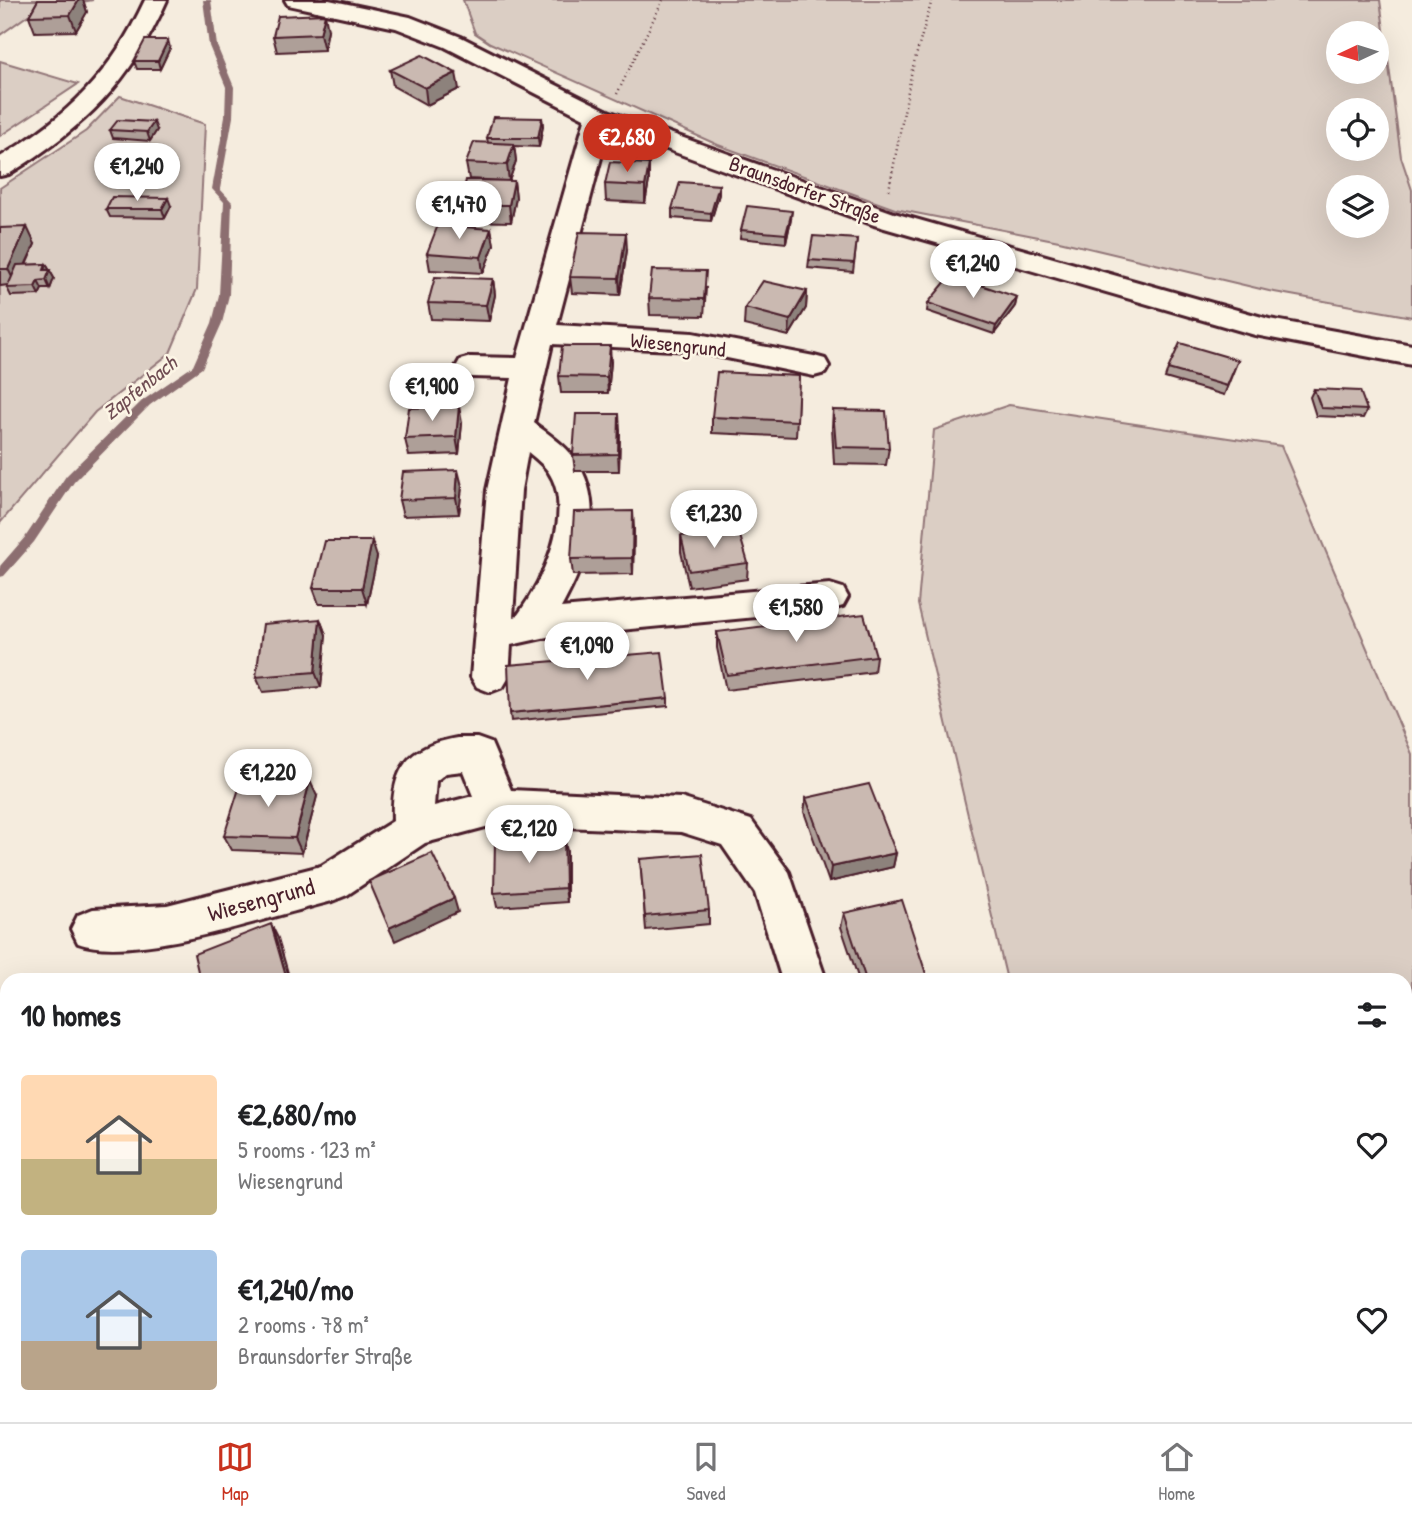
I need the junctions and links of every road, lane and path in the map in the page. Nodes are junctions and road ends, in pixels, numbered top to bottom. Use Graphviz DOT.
graph roads {
  1 [pos="156,0"];
  2 [pos="296,0"];
  3 [pos="663,0"];
  4 [pos="932,0"];
  5 [pos="599,117"];
  6 [pos="0,168"];
  7 [pos="884,219"];
  8 [pos="540,334"];
  9 [pos="1412,355"];
  10 [pos="814,366"];
  11 [pos="471,367"];
  12 [pos="530,369"];
  13 [pos="518,427"];
  14 [pos="830,597"];
  15 [pos="529,627"];
  16 [pos="494,635"];
  17 [pos="490,677"];
  18 [pos="497,807"];
  19 [pos="414,829"];
  20 [pos="93,929"];
  21 [pos="802,973"];
  1 -- 6 [label="street"];
  2 -- 5 [label="street, Braunsdorfer Straße"];
  3 -- 5 [label="path"];
  4 -- 7 [label="path"];
  5 -- 7 [label="street, Braunsdorfer Straße"];
  5 -- 8 [label="street"];
  7 -- 9 [label="street, Braunsdorfer Straße"];
  8 -- 10 [label="street, Wiesengrund"];
  8 -- 12 [label="street"];
  11 -- 12 [label="street"];
  12 -- 13 [label="street"];
  13 -- 15 [label="street"];
  13 -- 16 [label="street"];
  14 -- 15 [label="street"];
  15 -- 16 [label="street"];
  16 -- 17 [label="street"];
  18 -- 19 [label="street, Wiesengrund"];
  18 -- 19 [label="street"];
  18 -- 21 [label="street, Wiesengrund"];
  19 -- 20 [label="street, Wiesengrund"];
}
